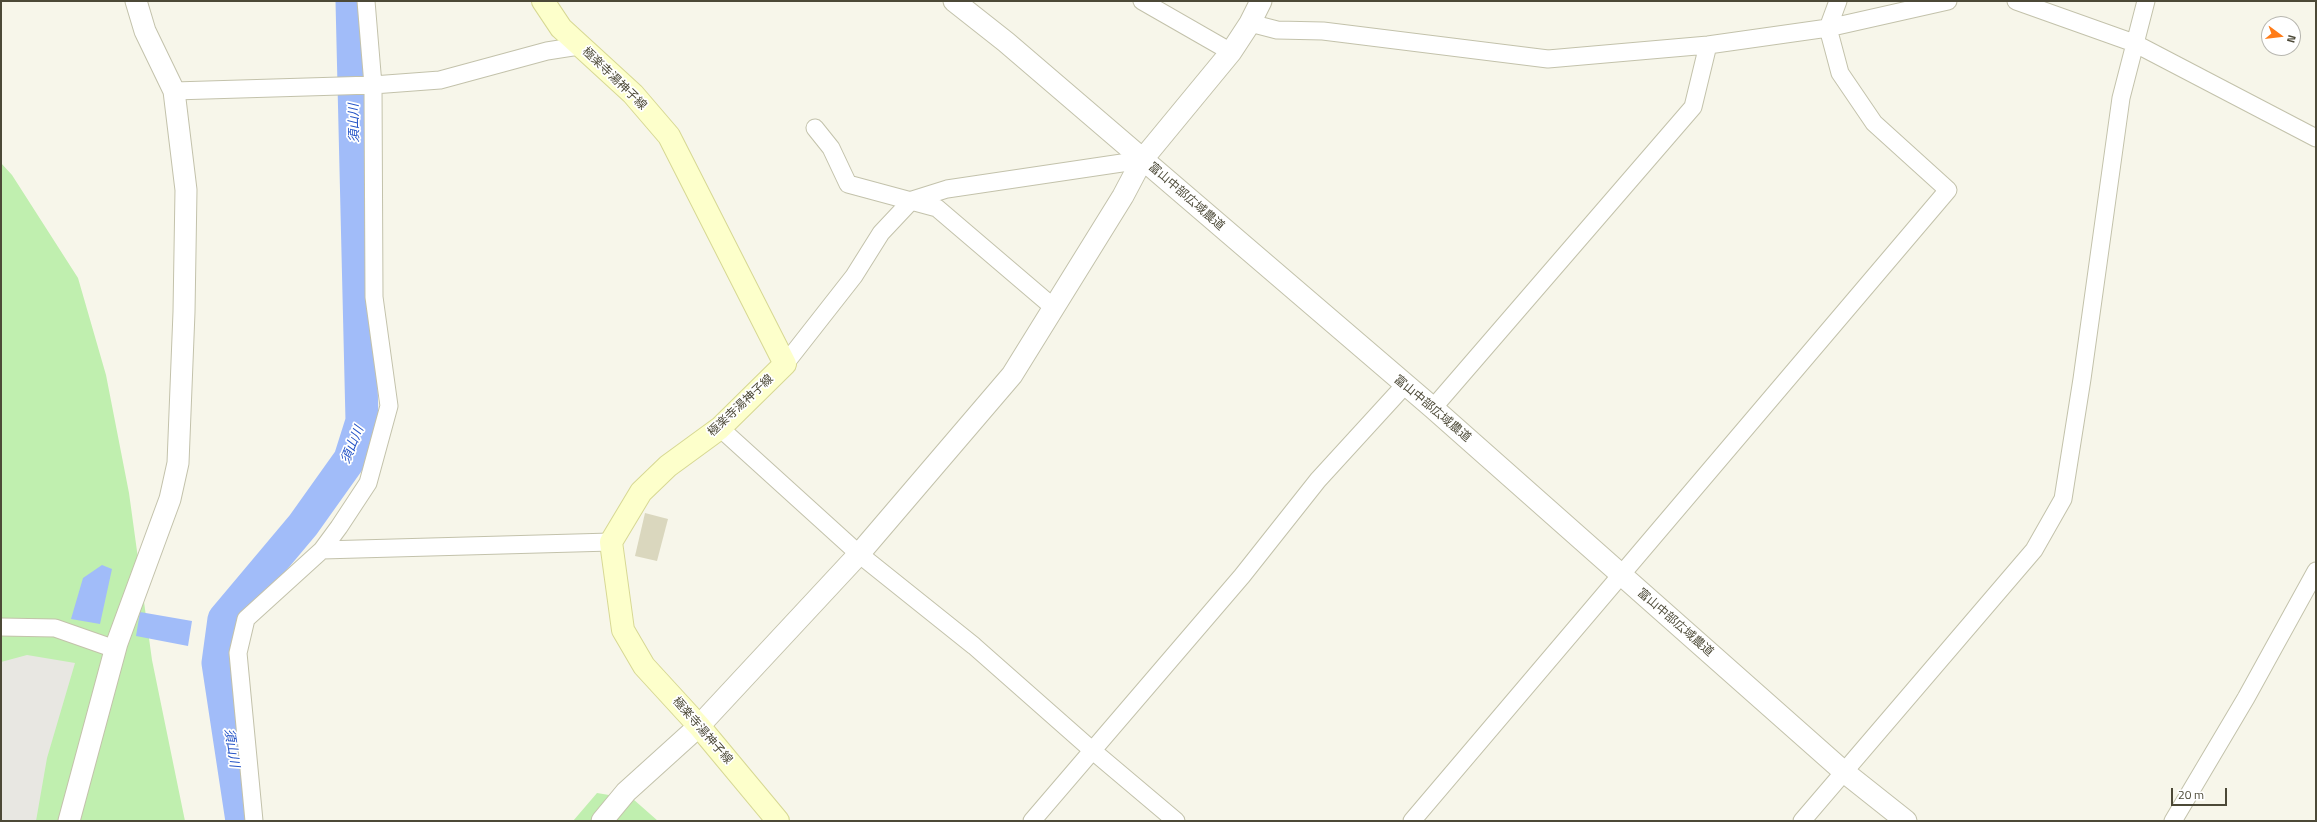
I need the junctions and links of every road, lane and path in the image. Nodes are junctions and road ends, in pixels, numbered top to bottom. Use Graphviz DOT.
graph roads {
  1 [pos="136,1"];
  2 [pos="366,1"];
  3 [pos="543,1"];
  4 [pos="954,1"];
  5 [pos="1142,1"];
  6 [pos="1261,1"];
  7 [pos="1838,1"];
  8 [pos="1948,1"];
  9 [pos="2016,1"];
  10 [pos="2146,1"];
  11 [pos="1250,23"];
  12 [pos="1828,28"];
  13 [pos="2134,43"];
  14 [pos="1708,45"];
  15 [pos="579,46"];
  16 [pos="1231,52"];
  17 [pos="373,85"];
  18 [pos="174,91"];
  19 [pos="815,128"];
  20 [pos="2315,136"];
  21 [pos="1142,160"];
  22 [pos="912,200"];
  23 [pos="1053,306"];
  24 [pos="785,364"];
  25 [pos="1404,386"];
  26 [pos="1433,408"];
  27 [pos="720,428"];
  28 [pos="611,542"];
  29 [pos="322,550"];
  30 [pos="859,554"];
  31 [pos="2316,571"];
  32 [pos="1621,576"];
  33 [pos="1,627"];
  34 [pos="116,649"];
  35 [pos="699,726"];
  36 [pos="1092,751"];
  37 [pos="1843,771"];
  38 [pos="69,821"];
  39 [pos="254,821"];
  40 [pos="602,821"];
  41 [pos="778,821"];
  42 [pos="1032,821"];
  43 [pos="1176,821"];
  44 [pos="1412,821"];
  45 [pos="1802,821"];
  46 [pos="1906,821"];
  47 [pos="2173,821"];
  1 -- 18 [label="street"];
  2 -- 17 [label="street"];
  3 -- 15 [label="main road, 極楽寺湯神子線"];
  4 -- 21 [label="street, 富山中部広域農道"];
  5 -- 16 [label="street"];
  6 -- 11 [label="street"];
  7 -- 12 [label="street"];
  8 -- 12 [label="street"];
  9 -- 13 [label="street"];
  10 -- 13 [label="street"];
  11 -- 14 [label="street"];
  11 -- 16 [label="street"];
  12 -- 14 [label="street"];
  12 -- 32 [label="street"];
  13 -- 20 [label="street"];
  13 -- 37 [label="street"];
  14 -- 26 [label="street"];
  15 -- 17 [label="street"];
  15 -- 24 [label="main road, 極楽寺湯神子線"];
  16 -- 21 [label="street"];
  17 -- 18 [label="street"];
  17 -- 29 [label="street"];
  18 -- 34 [label="street"];
  19 -- 22 [label="street"];
  21 -- 22 [label="street"];
  21 -- 23 [label="street"];
  21 -- 25 [label="street, 富山中部広域農道"];
  22 -- 23 [label="street"];
  22 -- 24 [label="street"];
  23 -- 30 [label="street"];
  24 -- 27 [label="main road, 極楽寺湯神子線"];
  25 -- 26 [label="street, 富山中部広域農道"];
  25 -- 36 [label="street"];
  26 -- 32 [label="street, 富山中部広域農道"];
  27 -- 28 [label="main road, 極楽寺湯神子線"];
  27 -- 30 [label="street"];
  28 -- 29 [label="street"];
  28 -- 35 [label="main road, 極楽寺湯神子線"];
  29 -- 39 [label="street"];
  30 -- 35 [label="street"];
  30 -- 36 [label="street"];
  31 -- 47 [label="street"];
  32 -- 37 [label="street, 富山中部広域農道"];
  32 -- 44 [label="street"];
  33 -- 34 [label="street"];
  34 -- 38 [label="street"];
  35 -- 40 [label="street"];
  35 -- 41 [label="main road, 極楽寺湯神子線"];
  36 -- 42 [label="street"];
  36 -- 43 [label="street"];
  37 -- 45 [label="street"];
  37 -- 46 [label="street, 富山中部広域農道"];
}
